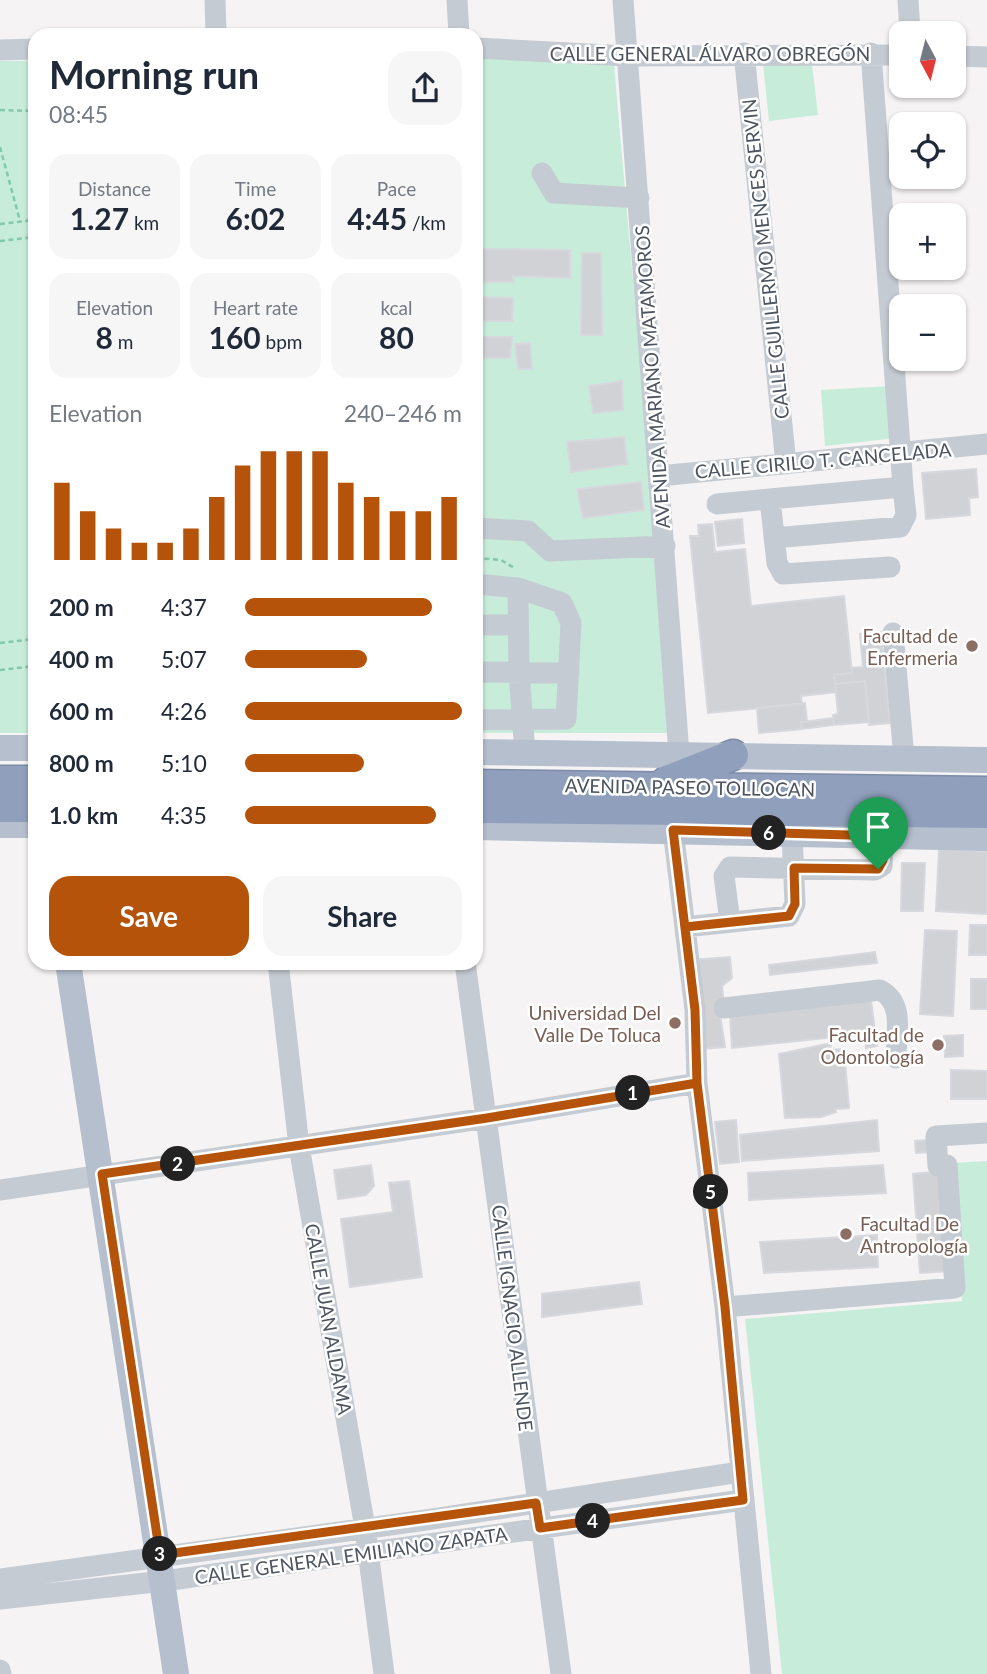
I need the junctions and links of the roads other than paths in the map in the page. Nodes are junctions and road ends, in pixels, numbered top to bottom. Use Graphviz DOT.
graph roads {
  1 [pos="215,0"];
  2 [pos="457,0"];
  3 [pos="623,0"];
  4 [pos="908,0"];
  5 [pos="909,21"];
  6 [pos="216,28"];
  7 [pos="458,28"];
  8 [pos="483,48"];
  9 [pos="28,49"];
  10 [pos="0,50"];
  11 [pos="744,53"];
  12 [pos="872,53"];
  13 [pos="889,54"];
  14 [pos="627,56"];
  15 [pos="966,56"];
  16 [pos="987,57"];
  17 [pos="542,173"];
  18 [pos="639,198"];
  19 [pos="987,444"];
  20 [pos="902,454"];
  21 [pos="786,464"];
  22 [pos="659,476"];
  23 [pos="903,487"];
  24 [pos="770,499"];
  25 [pos="717,504"];
  26 [pos="483,528"];
  27 [pos="859,531"];
  28 [pos="774,538"];
  29 [pos="665,546"];
  30 [pos="890,567"];
  31 [pos="862,569"];
  32 [pos="483,585"];
  33 [pos="518,588"];
  34 [pos="483,625"];
  35 [pos="518,625"];
  36 [pos="893,633"];
  37 [pos="483,672"];
  38 [pos="519,672"];
  39 [pos="569,673"];
  40 [pos="483,720"];
  41 [pos="523,720"];
  42 [pos="0,748"];
  43 [pos="28,748"];
  44 [pos="483,752"];
  45 [pos="525,752"];
  46 [pos="679,754"];
  47 [pos="733,755"];
  48 [pos="904,758"];
  49 [pos="987,760"];
  50 [pos="0,781"];
  51 [pos="28,781"];
  52 [pos="483,785"];
  53 [pos="653,786"];
  54 [pos="987,792"];
  55 [pos="0,807"];
  56 [pos="28,807"];
  57 [pos="483,808"];
  58 [pos="592,808"];
  59 [pos="987,813"];
  60 [pos="0,825"];
  61 [pos="28,825"];
  62 [pos="483,827"];
  63 [pos="633,829"];
  64 [pos="673,830"];
  65 [pos="792,833"];
  66 [pos="883,836"];
  67 [pos="987,838"];
  68 [pos="794,868"];
  69 [pos="729,916"];
  70 [pos="684,921"];
  71 [pos="69,970"];
  72 [pos="279,970"];
  73 [pos="466,970"];
  74 [pos="724,1007"];
  75 [pos="895,1058"];
  76 [pos="697,1083"];
  77 [pos="487,1118"];
  78 [pos="987,1133"];
  79 [pos="299,1146"];
  80 [pos="102,1174"];
  81 [pos="0,1190"];
  82 [pos="725,1307"];
  83 [pos="740,1472"];
  84 [pos="743,1500"];
  85 [pos="536,1503"];
  86 [pos="365,1528"];
  87 [pos="540,1528"];
  88 [pos="368,1552"];
  89 [pos="162,1568"];
  90 [pos="0,1579"];
  91 [pos="0,1599"];
  92 [pos="176,1674"];
  93 [pos="384,1674"];
  94 [pos="561,1674"];
  95 [pos="761,1674"];
  1 -- 6 [label="street"];
  2 -- 7 [label="street"];
  3 -- 14 [label="street, AVENIDA MARIANO MATAMOROS"];
  4 -- 5 [label="street"];
  8 -- 14 [label="street, CALLE GENERAL ÁLVARO OBREGÓN"];
  9 -- 10 [label="street"];
  11 -- 12 [label="street, CALLE GENERAL ÁLVARO OBREGÓN"];
  11 -- 14 [label="street, CALLE GENERAL ÁLVARO OBREGÓN"];
  11 -- 21 [label="street, CALLE GUILLERMO MENCES SERVIN"];
  12 -- 13 [label="street, CALLE GENERAL ÁLVARO OBREGÓN"];
  12 -- 20 [label="street"];
  14 -- 18 [label="street, AVENIDA MARIANO MATAMOROS"];
  15 -- 16 [label="street"];
  17 -- 18 [label="street"];
  18 -- 22 [label="street, AVENIDA MARIANO MATAMOROS"];
  19 -- 20 [label="street, CALLE CIRILO T. CANCELADA"];
  20 -- 21 [label="street, CALLE CIRILO T. CANCELADA"];
  20 -- 23 [label="street"];
  21 -- 22 [label="street, CALLE CIRILO T. CANCELADA"];
  22 -- 29 [label="street, AVENIDA MARIANO MATAMOROS"];
  23 -- 24 [label="street"];
  23 -- 27 [label="street"];
  24 -- 25 [label="street"];
  24 -- 28 [label="street"];
  26 -- 29 [label="street"];
  27 -- 28 [label="street"];
  27 -- 31 [label="street"];
  28 -- 31 [label="street"];
  29 -- 46 [label="street, AVENIDA MARIANO MATAMOROS"];
  30 -- 31 [label="street"];
  32 -- 33 [label="street"];
  33 -- 35 [label="street"];
  33 -- 39 [label="street"];
  34 -- 35 [label="street"];
  35 -- 38 [label="street"];
  36 -- 48 [label="street"];
  37 -- 38 [label="street"];
  38 -- 39 [label="street"];
  38 -- 41 [label="street"];
  39 -- 41 [label="street"];
  40 -- 41 [label="street"];
  41 -- 45 [label="street"];
  42 -- 43 [label="main road"];
  44 -- 45 [label="main road, AVENIDA PASEO TOLLOCAN"];
  45 -- 46 [label="main road, AVENIDA PASEO TOLLOCAN"];
  46 -- 47 [label="main road, AVENIDA PASEO TOLLOCAN"];
  47 -- 48 [label="main road, AVENIDA PASEO TOLLOCAN"];
  47 -- 53 [label="highway"];
  48 -- 49 [label="main road, AVENIDA PASEO TOLLOCAN"];
  50 -- 51 [label="highway"];
  52 -- 53 [label="highway, AVENIDA PASEO TOLLOCAN"];
  53 -- 54 [label="highway, AVENIDA PASEO TOLLOCAN"];
  55 -- 56 [label="highway"];
  57 -- 58 [label="highway, AVENIDA PASEO TOLLOCAN"];
  58 -- 59 [label="highway, AVENIDA PASEO TOLLOCAN"];
  58 -- 63 [label="highway"];
  60 -- 61 [label="main road"];
  62 -- 63 [label="main road"];
  63 -- 64 [label="main road"];
  64 -- 65 [label="main road"];
  64 -- 70 [label="street"];
  65 -- 66 [label="main road"];
  65 -- 68 [label="street"];
  66 -- 67 [label="main road"];
  66 -- 68 [label="street"];
  68 -- 69 [label="street"];
  68 -- 69 [label="street"];
  69 -- 70 [label="street"];
  70 -- 76 [label="street"];
  71 -- 80 [label="main road"];
  72 -- 79 [label="street, CALLE JUAN ALDAMA"];
  73 -- 77 [label="street, CALLE IGNACIO ALLENDE"];
  74 -- 75 [label="street"];
  76 -- 77 [label="street"];
  76 -- 82 [label="street"];
  77 -- 79 [label="street"];
  77 -- 85 [label="street, CALLE IGNACIO ALLENDE"];
  78 -- 82 [label="street"];
  79 -- 80 [label="street"];
  79 -- 86 [label="street, CALLE JUAN ALDAMA"];
  80 -- 81 [label="street"];
  80 -- 89 [label="main road"];
  82 -- 83 [label="street"];
  83 -- 84 [label="street"];
  83 -- 85 [label="street, CALLE GENERAL EMILIANO ZAPATA"];
  84 -- 87 [label="street, CALLE GENERAL EMILIANO ZAPATA"];
  84 -- 95 [label="street"];
  85 -- 86 [label="street, CALLE GENERAL EMILIANO ZAPATA"];
  85 -- 87 [label="street, CALLE IGNACIO ALLENDE"];
  86 -- 88 [label="street, CALLE JUAN ALDAMA"];
  86 -- 89 [label="street, CALLE GENERAL EMILIANO ZAPATA"];
  87 -- 88 [label="street, CALLE GENERAL EMILIANO ZAPATA"];
  87 -- 94 [label="street, CALLE IGNACIO ALLENDE"];
  88 -- 89 [label="street, CALLE GENERAL EMILIANO ZAPATA"];
  88 -- 93 [label="street, CALLE JUAN ALDAMA"];
  89 -- 90 [label="street, CALLE GENERAL EMILIANO ZAPATA"];
  89 -- 91 [label="street, CALLE GENERAL EMILIANO ZAPATA"];
  89 -- 92 [label="main road"];
}
